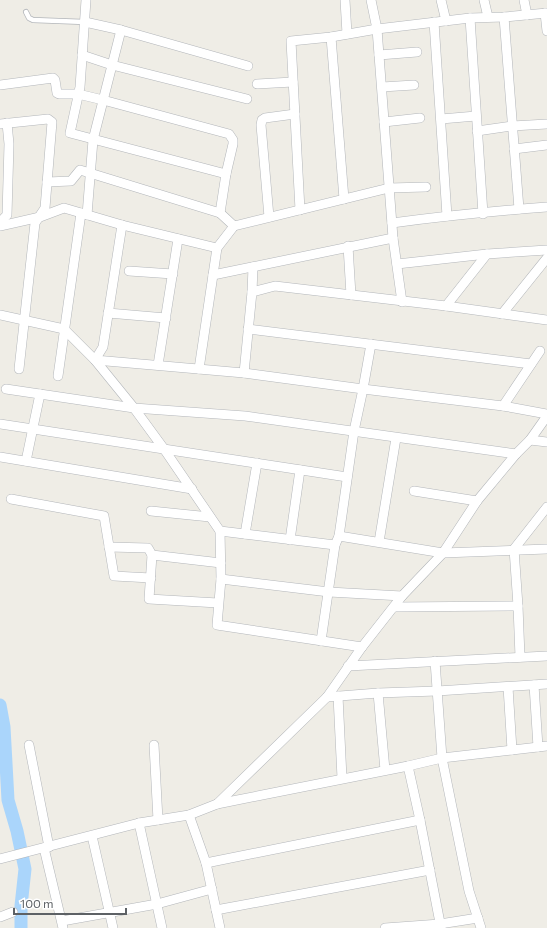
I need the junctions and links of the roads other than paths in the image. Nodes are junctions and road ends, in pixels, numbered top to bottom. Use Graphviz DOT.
graph roads {
  1 [pos="86,0"];
  2 [pos="345,0"];
  3 [pos="372,0"];
  4 [pos="441,0"];
  5 [pos="484,0"];
  6 [pos="524,0"];
  7 [pos="26,12"];
  8 [pos="546,13"];
  9 [pos="527,15"];
  10 [pos="488,17"];
  11 [pos="504,17"];
  12 [pos="470,18"];
  13 [pos="446,21"];
  14 [pos="85,22"];
  15 [pos="434,22"];
  16 [pos="377,29"];
  17 [pos="121,30"];
  18 [pos="547,31"];
  19 [pos="347,34"];
  20 [pos="331,37"];
  21 [pos="417,52"];
  22 [pos="82,54"];
  23 [pos="379,55"];
  24 [pos="112,65"];
  25 [pos="248,66"];
  26 [pos="293,82"];
  27 [pos="257,84"];
  28 [pos="0,85"];
  29 [pos="414,85"];
  30 [pos="382,87"];
  31 [pos="78,94"];
  32 [pos="247,99"];
  33 [pos="103,100"];
  34 [pos="295,114"];
  35 [pos="476,116"];
  36 [pos="420,118"];
  37 [pos="441,119"];
  38 [pos="384,122"];
  39 [pos="4,124"];
  40 [pos="547,124"];
  41 [pos="512,126"];
  42 [pos="477,131"];
  43 [pos="93,140"];
  44 [pos="547,145"];
  45 [pos="514,149"];
  46 [pos="90,173"];
  47 [pos="226,174"];
  48 [pos="47,182"];
  49 [pos="426,187"];
  50 [pos="389,188"];
  51 [pos="344,199"];
  52 [pos="547,206"];
  53 [pos="519,209"];
  54 [pos="300,210"];
  55 [pos="220,213"];
  56 [pos="84,214"];
  57 [pos="484,214"];
  58 [pos="447,216"];
  59 [pos="40,217"];
  60 [pos="269,217"];
  61 [pos="0,222"];
  62 [pos="392,223"];
  63 [pos="122,225"];
  64 [pos="0,226"];
  65 [pos="234,226"];
  66 [pos="393,238"];
  67 [pos="178,239"];
  68 [pos="348,246"];
  69 [pos="217,248"];
  70 [pos="547,250"];
  71 [pos="487,254"];
  72 [pos="547,258"];
  73 [pos="397,264"];
  74 [pos="253,266"];
  75 [pos="130,271"];
  76 [pos="172,274"];
  77 [pos="213,275"];
  78 [pos="252,292"];
  79 [pos="351,295"];
  80 [pos="402,302"];
  81 [pos="446,306"];
  82 [pos="108,314"];
  83 [pos="502,314"];
  84 [pos="0,315"];
  85 [pos="166,318"];
  86 [pos="24,320"];
  87 [pos="547,320"];
  88 [pos="64,328"];
  89 [pos="248,329"];
  90 [pos="371,344"];
  91 [pos="540,350"];
  92 [pos="95,360"];
  93 [pos="531,364"];
  94 [pos="158,365"];
  95 [pos="19,369"];
  96 [pos="199,369"];
  97 [pos="244,373"];
  98 [pos="58,376"];
  99 [pos="6,389"];
  100 [pos="363,389"];
  101 [pos="40,394"];
  102 [pos="503,406"];
  103 [pos="134,408"];
  104 [pos="547,415"];
  105 [pos="0,424"];
  106 [pos="33,429"];
  107 [pos="354,431"];
  108 [pos="396,438"];
  109 [pos="530,440"];
  110 [pos="547,442"];
  111 [pos="164,449"];
  112 [pos="516,454"];
  113 [pos="0,457"];
  114 [pos="26,462"];
  115 [pos="257,463"];
  116 [pos="300,470"];
  117 [pos="347,477"];
  118 [pos="192,489"];
  119 [pos="414,491"];
  120 [pos="11,499"];
  121 [pos="477,501"];
  122 [pos="547,507"];
  123 [pos="151,511"];
  124 [pos="210,516"];
  125 [pos="220,531"];
  126 [pos="244,534"];
  127 [pos="339,536"];
  128 [pos="290,540"];
  129 [pos="379,542"];
  130 [pos="334,545"];
  131 [pos="109,547"];
  132 [pos="514,549"];
  133 [pos="547,549"];
  134 [pos="443,553"];
  135 [pos="152,555"];
  136 [pos="221,563"];
  137 [pos="150,578"];
  138 [pos="220,579"];
  139 [pos="329,592"];
  140 [pos="402,596"];
  141 [pos="218,603"];
  142 [pos="518,606"];
  143 [pos="394,607"];
  144 [pos="321,641"];
  145 [pos="362,647"];
  146 [pos="547,656"];
  147 [pos="520,657"];
  148 [pos="436,661"];
  149 [pos="348,666"];
  150 [pos="547,684"];
  151 [pos="534,685"];
  152 [pos="508,686"];
  153 [pos="437,691"];
  154 [pos="378,693"];
  155 [pos="338,696"];
  156 [pos="326,697"];
  157 [pos="29,745"];
  158 [pos="154,745"];
  159 [pos="542,747"];
  160 [pos="512,750"];
  161 [pos="442,758"];
  162 [pos="408,766"];
  163 [pos="385,770"];
  164 [pos="342,778"];
  165 [pos="217,804"];
  166 [pos="189,815"];
  167 [pos="158,820"];
  168 [pos="420,820"];
  169 [pos="139,823"];
  170 [pos="92,836"];
  171 [pos="46,847"];
  172 [pos="0,859"];
  173 [pos="206,863"];
  174 [pos="430,870"];
  175 [pos="212,890"];
  176 [pos="157,904"];
  177 [pos="216,910"];
  178 [pos="13,912"];
  179 [pos="110,912"];
  180 [pos="0,917"];
  181 [pos="478,918"];
  182 [pos="62,925"];
  183 [pos="440,926"];
  184 [pos="113,928"];
  185 [pos="162,928"];
  186 [pos="220,928"];
  187 [pos="386,928"];
  188 [pos="481,928"];
  1 -- 14 [label="street"];
  2 -- 19 [label="street"];
  3 -- 16 [label="street"];
  4 -- 13 [label="street"];
  5 -- 10 [label="street"];
  6 -- 9 [label="street"];
  7 -- 14 [label="lane"];
  8 -- 9 [label="street"];
  8 -- 18 [label="street"];
  9 -- 11 [label="street"];
  10 -- 11 [label="street"];
  10 -- 12 [label="street"];
  11 -- 41 [label="street"];
  12 -- 13 [label="street"];
  12 -- 35 [label="street"];
  13 -- 15 [label="street"];
  14 -- 17 [label="street"];
  14 -- 22 [label="street"];
  15 -- 16 [label="street"];
  15 -- 37 [label="street"];
  16 -- 19 [label="street"];
  16 -- 23 [label="street"];
  17 -- 24 [label="street"];
  17 -- 25 [label="street"];
  19 -- 20 [label="street"];
  20 -- 26 [label="street"];
  20 -- 51 [label="street"];
  21 -- 23 [label="street"];
  22 -- 24 [label="street"];
  22 -- 31 [label="street"];
  23 -- 30 [label="street"];
  24 -- 32 [label="street"];
  24 -- 33 [label="street"];
  26 -- 27 [label="street"];
  26 -- 34 [label="street"];
  28 -- 31 [label="street"];
  29 -- 30 [label="street"];
  30 -- 38 [label="street"];
  31 -- 33 [label="street"];
  31 -- 43 [label="street"];
  33 -- 43 [label="street"];
  33 -- 47 [label="street"];
  34 -- 54 [label="street"];
  34 -- 60 [label="street"];
  35 -- 37 [label="street"];
  35 -- 42 [label="street"];
  36 -- 38 [label="street"];
  37 -- 58 [label="street"];
  38 -- 50 [label="street"];
  39 -- 48 [label="street"];
  39 -- 61 [label="street"];
  40 -- 41 [label="street"];
  41 -- 42 [label="street"];
  41 -- 45 [label="street"];
  42 -- 57 [label="street"];
  43 -- 46 [label="street"];
  43 -- 47 [label="street"];
  44 -- 45 [label="street"];
  45 -- 53 [label="street"];
  46 -- 48 [label="street"];
  46 -- 55 [label="street"];
  46 -- 56 [label="street"];
  47 -- 55 [label="street"];
  48 -- 59 [label="street"];
  49 -- 50 [label="street"];
  50 -- 51 [label="street"];
  50 -- 62 [label="street"];
  51 -- 54 [label="street"];
  52 -- 53 [label="street"];
  53 -- 57 [label="street"];
  54 -- 60 [label="street"];
  55 -- 65 [label="street"];
  56 -- 59 [label="street"];
  56 -- 63 [label="street"];
  56 -- 88 [label="street"];
  57 -- 58 [label="street"];
  58 -- 62 [label="street"];
  59 -- 64 [label="street"];
  59 -- 86 [label="street"];
  60 -- 65 [label="street"];
  62 -- 66 [label="street"];
  63 -- 67 [label="street"];
  63 -- 82 [label="street"];
  65 -- 69 [label="street"];
  66 -- 68 [label="street"];
  66 -- 73 [label="street"];
  67 -- 69 [label="street"];
  67 -- 76 [label="street"];
  68 -- 74 [label="street"];
  68 -- 79 [label="street"];
  69 -- 77 [label="street"];
  70 -- 71 [label="street"];
  71 -- 73 [label="street"];
  71 -- 81 [label="street"];
  72 -- 83 [label="street"];
  73 -- 80 [label="street"];
  74 -- 77 [label="street"];
  74 -- 78 [label="street"];
  75 -- 76 [label="street"];
  76 -- 85 [label="street"];
  77 -- 96 [label="street"];
  78 -- 79 [label="street"];
  78 -- 89 [label="street"];
  79 -- 80 [label="street"];
  80 -- 81 [label="street"];
  81 -- 83 [label="street"];
  82 -- 85 [label="street"];
  82 -- 92 [label="street"];
  83 -- 87 [label="street"];
  84 -- 86 [label="street"];
  85 -- 94 [label="street"];
  86 -- 88 [label="street"];
  86 -- 95 [label="street"];
  88 -- 92 [label="street"];
  88 -- 98 [label="street"];
  89 -- 90 [label="street"];
  89 -- 97 [label="street"];
  90 -- 93 [label="street"];
  90 -- 100 [label="street"];
  91 -- 93 [label="street"];
  92 -- 94 [label="street"];
  92 -- 103 [label="street"];
  93 -- 102 [label="street"];
  94 -- 96 [label="street"];
  96 -- 97 [label="street"];
  97 -- 100 [label="street"];
  99 -- 101 [label="street"];
  100 -- 102 [label="street"];
  100 -- 107 [label="street"];
  101 -- 103 [label="street"];
  101 -- 106 [label="street"];
  102 -- 104 [label="street"];
  103 -- 107 [label="street"];
  103 -- 111 [label="street"];
  104 -- 109 [label="street"];
  105 -- 106 [label="street"];
  106 -- 111 [label="street"];
  106 -- 114 [label="street"];
  107 -- 108 [label="street"];
  107 -- 117 [label="street"];
  108 -- 112 [label="street"];
  108 -- 129 [label="street"];
  109 -- 110 [label="street"];
  109 -- 112 [label="street"];
  111 -- 115 [label="street"];
  111 -- 118 [label="street"];
  112 -- 121 [label="street"];
  113 -- 114 [label="street"];
  114 -- 118 [label="street"];
  115 -- 116 [label="street"];
  115 -- 126 [label="street"];
  116 -- 117 [label="street"];
  116 -- 128 [label="street"];
  117 -- 127 [label="street"];
  118 -- 124 [label="street"];
  119 -- 121 [label="street"];
  120 -- 131 [label="street"];
  121 -- 134 [label="street"];
  122 -- 132 [label="street"];
  123 -- 124 [label="street"];
  124 -- 125 [label="street"];
  125 -- 126 [label="street"];
  125 -- 136 [label="street"];
  126 -- 128 [label="street"];
  127 -- 129 [label="street"];
  127 -- 130 [label="street"];
  128 -- 130 [label="street"];
  129 -- 134 [label="street"];
  130 -- 139 [label="street"];
  131 -- 135 [label="street"];
  131 -- 137 [label="street"];
  132 -- 133 [label="street"];
  132 -- 134 [label="street"];
  132 -- 142 [label="street"];
  134 -- 140 [label="street"];
  135 -- 136 [label="street"];
  135 -- 137 [label="street"];
  136 -- 138 [label="street"];
  137 -- 141 [label="street"];
  138 -- 139 [label="street"];
  138 -- 141 [label="street"];
  139 -- 140 [label="street"];
  139 -- 144 [label="street"];
  140 -- 143 [label="street"];
  141 -- 144 [label="street"];
  142 -- 143 [label="street"];
  142 -- 147 [label="street"];
  143 -- 145 [label="street"];
  144 -- 145 [label="street"];
  145 -- 149 [label="street"];
  146 -- 147 [label="street"];
  147 -- 148 [label="street"];
  148 -- 149 [label="street"];
  148 -- 153 [label="street"];
  149 -- 156 [label="street"];
  150 -- 151 [label="street"];
  151 -- 152 [label="street"];
  151 -- 159 [label="street"];
  152 -- 153 [label="street"];
  152 -- 160 [label="street"];
  153 -- 154 [label="street"];
  153 -- 161 [label="street"];
  154 -- 155 [label="street"];
  154 -- 163 [label="street"];
  155 -- 156 [label="street"];
  155 -- 164 [label="street"];
  156 -- 165 [label="street"];
  157 -- 171 [label="street"];
  158 -- 167 [label="street"];
  159 -- 160 [label="street"];
  160 -- 161 [label="street"];
  161 -- 162 [label="street"];
  161 -- 181 [label="street"];
  162 -- 163 [label="street"];
  162 -- 168 [label="street"];
  163 -- 164 [label="street"];
  164 -- 165 [label="street"];
  165 -- 166 [label="street"];
  166 -- 167 [label="street"];
  166 -- 173 [label="street"];
  167 -- 169 [label="street"];
  168 -- 173 [label="street"];
  168 -- 174 [label="street"];
  169 -- 170 [label="street"];
  169 -- 176 [label="street"];
  170 -- 171 [label="street"];
  170 -- 179 [label="street"];
  171 -- 172 [label="street"];
  171 -- 182 [label="street"];
  173 -- 175 [label="street"];
  174 -- 177 [label="street"];
  174 -- 183 [label="street"];
  175 -- 176 [label="street"];
  175 -- 177 [label="street"];
  176 -- 179 [label="street"];
  176 -- 185 [label="street"];
  177 -- 186 [label="street"];
  178 -- 180 [label="street"];
  179 -- 182 [label="street"];
  179 -- 184 [label="street"];
  181 -- 183 [label="street"];
  181 -- 188 [label="street"];
  183 -- 187 [label="street"];
}
